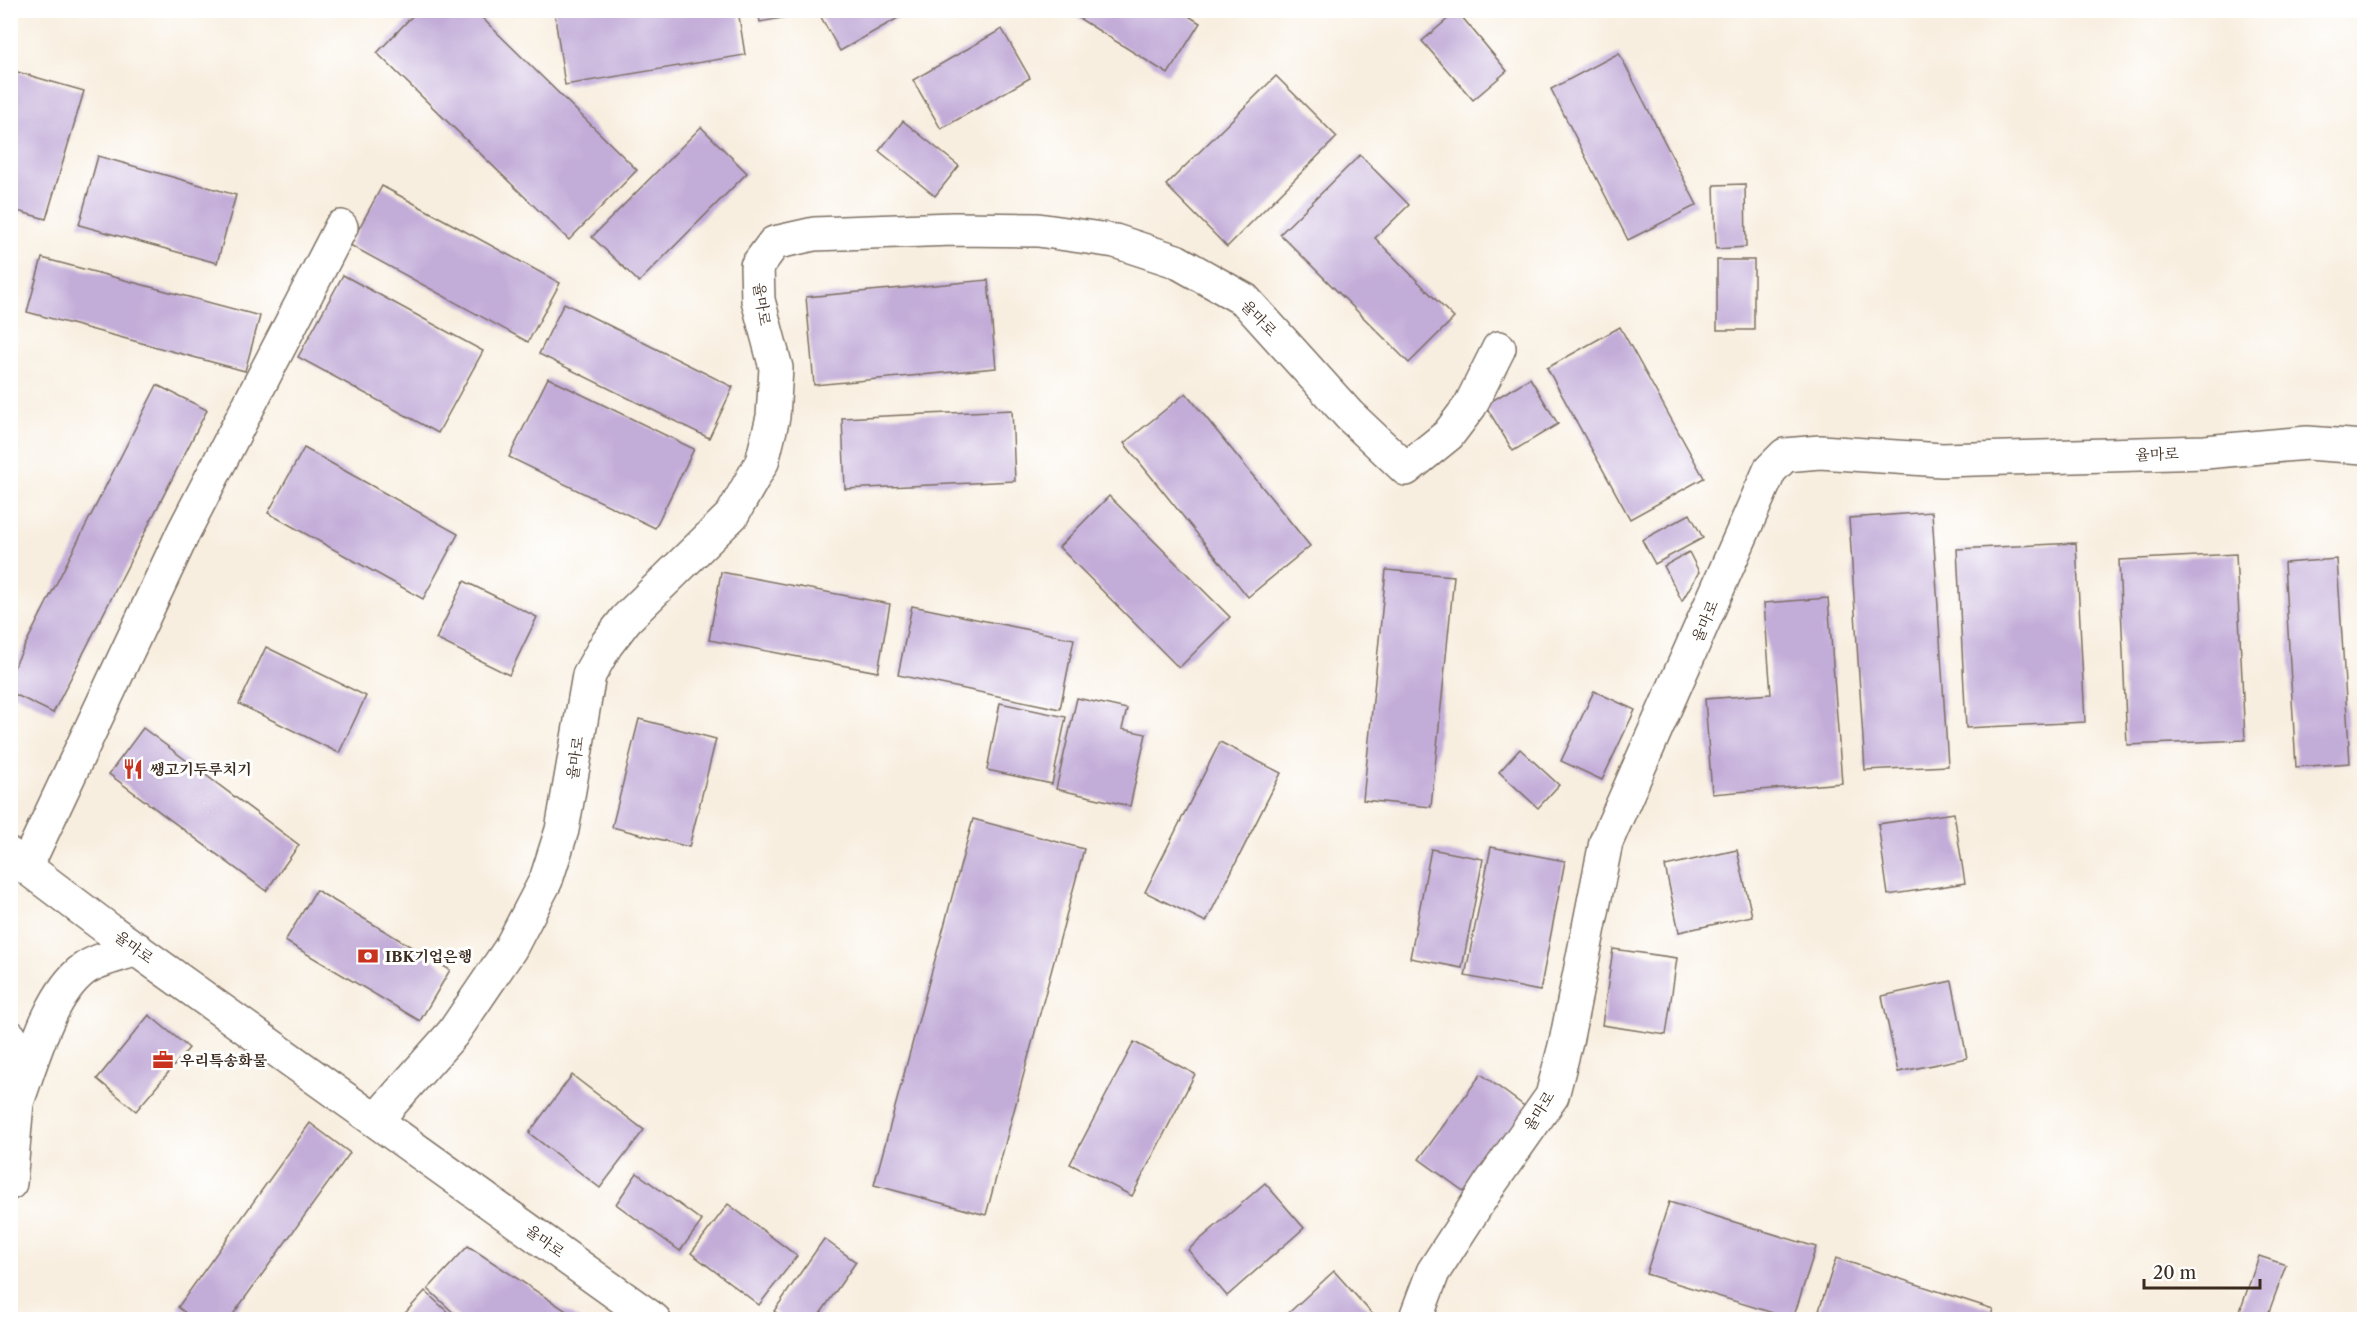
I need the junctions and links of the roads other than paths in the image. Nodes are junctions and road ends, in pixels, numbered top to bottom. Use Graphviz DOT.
graph roads {
  1 [pos="340,227"];
  2 [pos="1499,348"];
  3 [pos="2364,447"];
  4 [pos="18,861"];
  5 [pos="137,950"];
  6 [pos="10,1038"];
  7 [pos="16,1101"];
  8 [pos="376,1120"];
  9 [pos="10,1184"];
  10 [pos="654,1320"];
  11 [pos="1415,1320"];
  1 -- 4 [label="street"];
  2 -- 8 [label="street, 율마로"];
  3 -- 11 [label="street, 율마로"];
  4 -- 5 [label="street, 율마로"];
  5 -- 7 [label="street"];
  5 -- 8 [label="street, 율마로"];
  6 -- 7 [label="street"];
  7 -- 9 [label="street"];
  8 -- 10 [label="street, 율마로"];
}
